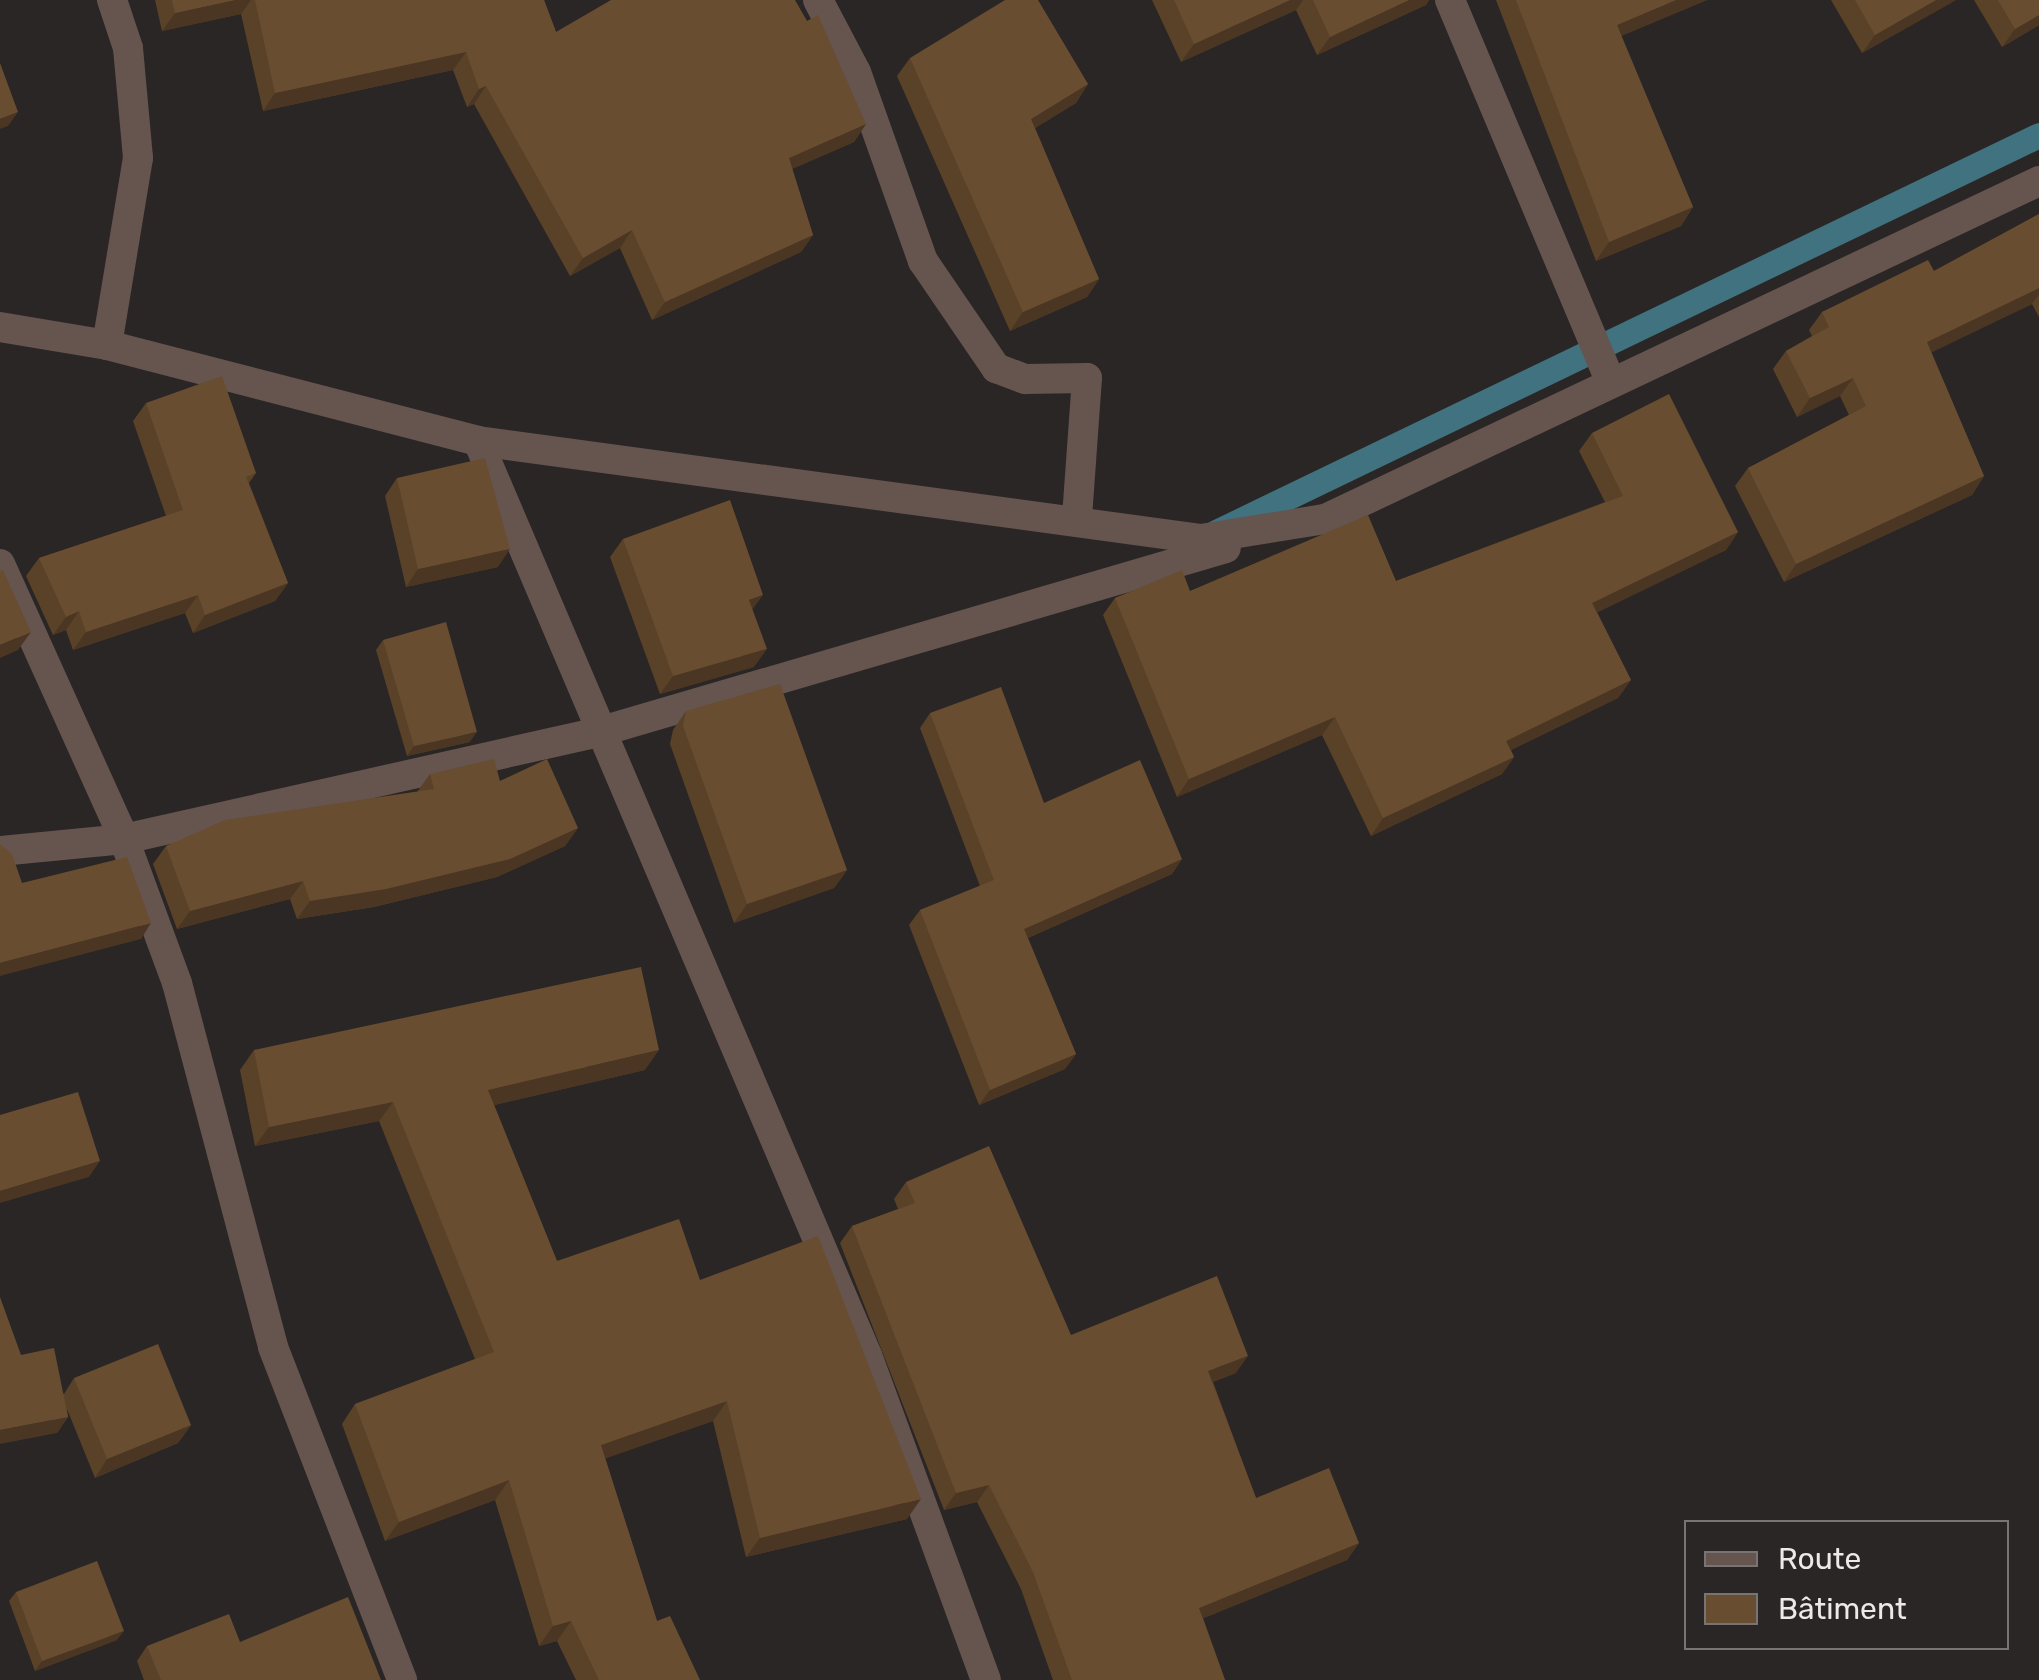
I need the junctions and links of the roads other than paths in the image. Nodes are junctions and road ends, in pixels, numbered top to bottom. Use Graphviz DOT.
graph roads {
  1 [pos="112,0"];
  2 [pos="818,0"];
  3 [pos="1450,0"];
  4 [pos="2039,181"];
  5 [pos="0,326"];
  6 [pos="108,345"];
  7 [pos="1610,380"];
  8 [pos="478,441"];
  9 [pos="1077,518"];
  10 [pos="1325,519"];
  11 [pos="0,564"];
  12 [pos="602,731"];
  13 [pos="124,839"];
  14 [pos="0,851"];
  15 [pos="402,1680"];
  16 [pos="986,1680"];
  1 -- 6 [label="street"];
  2 -- 9 [label="street"];
  3 -- 7 [label="street"];
  4 -- 7 [label="street"];
  5 -- 6 [label="street"];
  6 -- 8 [label="street"];
  7 -- 10 [label="street"];
  8 -- 9 [label="street"];
  8 -- 12 [label="street"];
  9 -- 10 [label="street"];
  10 -- 12 [label="street"];
  11 -- 13 [label="street"];
  12 -- 13 [label="street"];
  12 -- 16 [label="street"];
  13 -- 14 [label="street"];
  13 -- 15 [label="street"];
}
